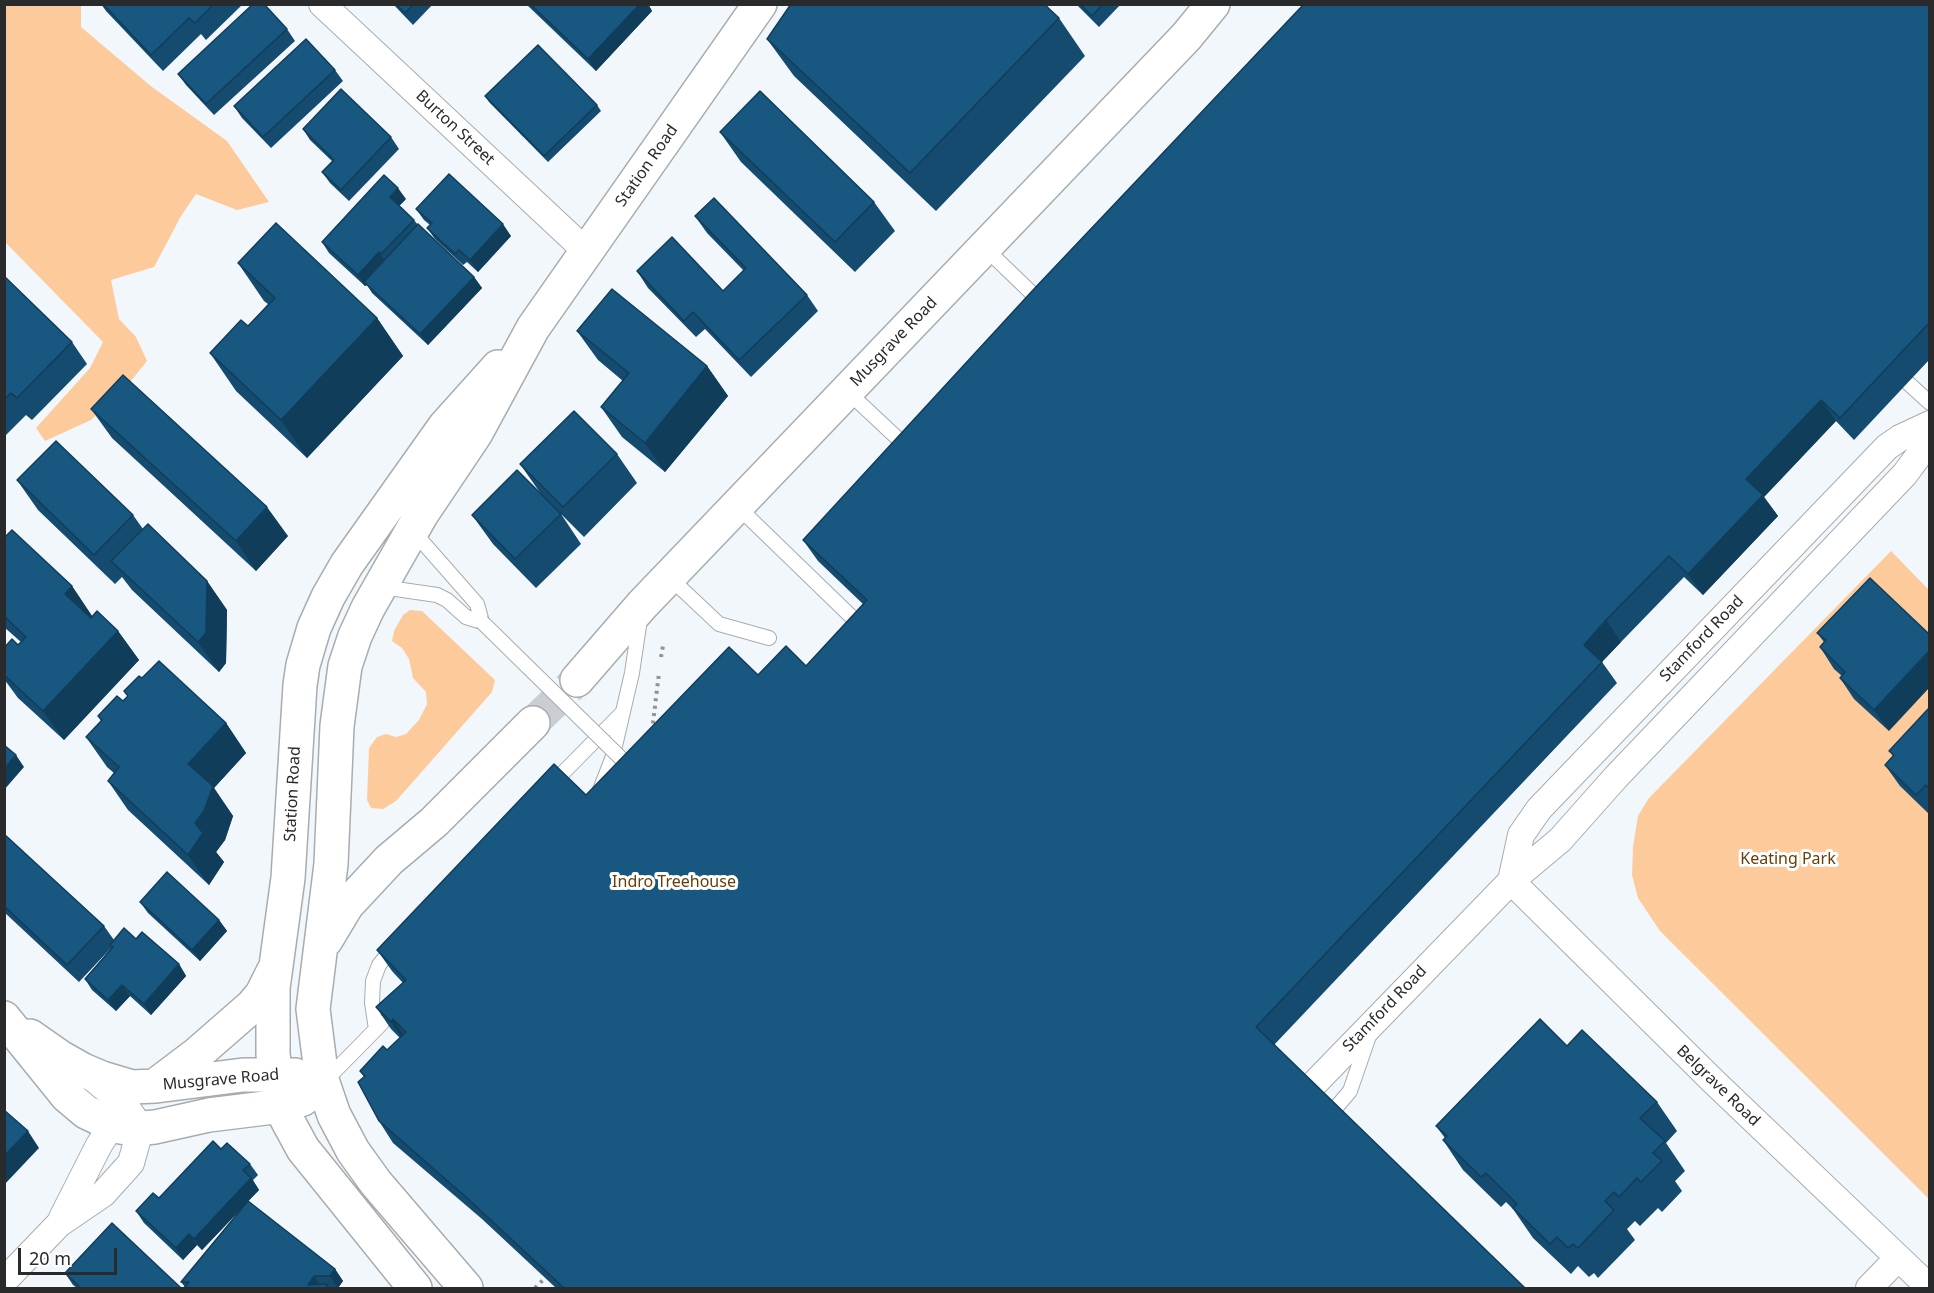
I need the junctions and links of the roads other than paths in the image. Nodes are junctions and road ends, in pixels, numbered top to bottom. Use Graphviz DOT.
graph roads {
  1 [pos="322,4"];
  2 [pos="760,4"];
  3 [pos="1212,4"];
  4 [pos="1230,4"];
  5 [pos="1186,37"];
  6 [pos="985,248"];
  7 [pos="587,252"];
  8 [pos="1049,311"];
  9 [pos="1908,383"];
  10 [pos="847,391"];
  11 [pos="1929,403"];
  12 [pos="1929,424"];
  13 [pos="1929,440"];
  14 [pos="916,456"];
  15 [pos="738,507"];
  16 [pos="401,517"];
  17 [pos="669,577"];
  18 [pos="380,587"];
  19 [pos="642,605"];
  20 [pos="482,621"];
  21 [pos="870,634"];
  22 [pos="769,639"];
  23 [pos="577,680"];
  24 [pos="622,712"];
  25 [pos="533,723"];
  26 [pos="640,777"];
  27 [pos="542,794"];
  28 [pos="590,806"];
  29 [pos="292,826"];
  30 [pos="389,860"];
  31 [pos="330,864"];
  32 [pos="1511,881"];
  33 [pos="407,933"];
  34 [pos="321,957"];
  35 [pos="277,962"];
  36 [pos="394,1010"];
  37 [pos="1377,1017"];
  38 [pos="4,1018"];
  39 [pos="376,1029"];
  40 [pos="83,1070"];
  41 [pos="275,1074"];
  42 [pos="322,1082"];
  43 [pos="155,1086"];
  44 [pos="1311,1087"];
  45 [pos="282,1106"];
  46 [pos="1334,1110"];
  47 [pos="125,1120"];
  48 [pos="59,1224"];
  49 [pos="1898,1258"];
  50 [pos="4,1281"];
  51 [pos="416,1288"];
  52 [pos="466,1288"];
  53 [pos="1869,1288"];
  54 [pos="1929,1288"];
  1 -- 7 [label="street, Burton Street"];
  2 -- 7 [label="street, Station Road"];
  3 -- 5 [label="street, Musgrave Road"];
  4 -- 5 [label="street"];
  5 -- 6 [label="street, Musgrave Road"];
  6 -- 8 [label="lane"];
  6 -- 10 [label="street, Musgrave Road"];
  7 -- 16 [label="street, Station Road"];
  9 -- 11 [label="lane"];
  10 -- 14 [label="lane"];
  10 -- 15 [label="street, Musgrave Road"];
  12 -- 32 [label="street, Stamford Road"];
  13 -- 32 [label="street, Stamford Road"];
  15 -- 17 [label="street, Musgrave Road"];
  15 -- 21 [label="lane"];
  16 -- 18 [label="street, Station Road"];
  16 -- 20 [label="lane"];
  16 -- 29 [label="street, Station Road"];
  17 -- 19 [label="street, Musgrave Road"];
  17 -- 22 [label="lane"];
  18 -- 20 [label="lane"];
  18 -- 31 [label="street, Station Road"];
  19 -- 23 [label="street, Musgrave Road"];
  19 -- 24 [label="lane"];
  20 -- 26 [label="lane, bridge"];
  24 -- 27 [label="lane"];
  24 -- 28 [label="lane"];
  25 -- 30 [label="street"];
  29 -- 31 [label="street"];
  29 -- 35 [label="street, Station Road"];
  30 -- 31 [label="street"];
  30 -- 34 [label="street"];
  31 -- 34 [label="street, Station Road"];
  32 -- 37 [label="street, Stamford Road"];
  32 -- 49 [label="street, Belgrave Road"];
  33 -- 39 [label="lane"];
  34 -- 42 [label="street, Station Road"];
  35 -- 41 [label="street, Station Road"];
  35 -- 43 [label="street"];
  36 -- 39 [label="lane"];
  37 -- 44 [label="street, Stamford Road"];
  37 -- 46 [label="lane"];
  38 -- 40 [label="street"];
  38 -- 47 [label="street"];
  39 -- 42 [label="lane"];
  40 -- 43 [label="street"];
  40 -- 47 [label="street"];
  41 -- 42 [label="street, Musgrave Road"];
  41 -- 43 [label="street, Musgrave Road"];
  41 -- 45 [label="street, Station Road"];
  42 -- 45 [label="street, Musgrave Road"];
  42 -- 52 [label="street, Station Road"];
  43 -- 47 [label="street, Musgrave Road"];
  45 -- 47 [label="street, Musgrave Road"];
  45 -- 51 [label="street, Station Road"];
  47 -- 48 [label="street, Musgrave Road"];
  47 -- 48 [label="street, Musgrave Road"];
  48 -- 50 [label="street, Musgrave Road"];
  49 -- 53 [label="street"];
  49 -- 54 [label="street, Belgrave Road"];
}
